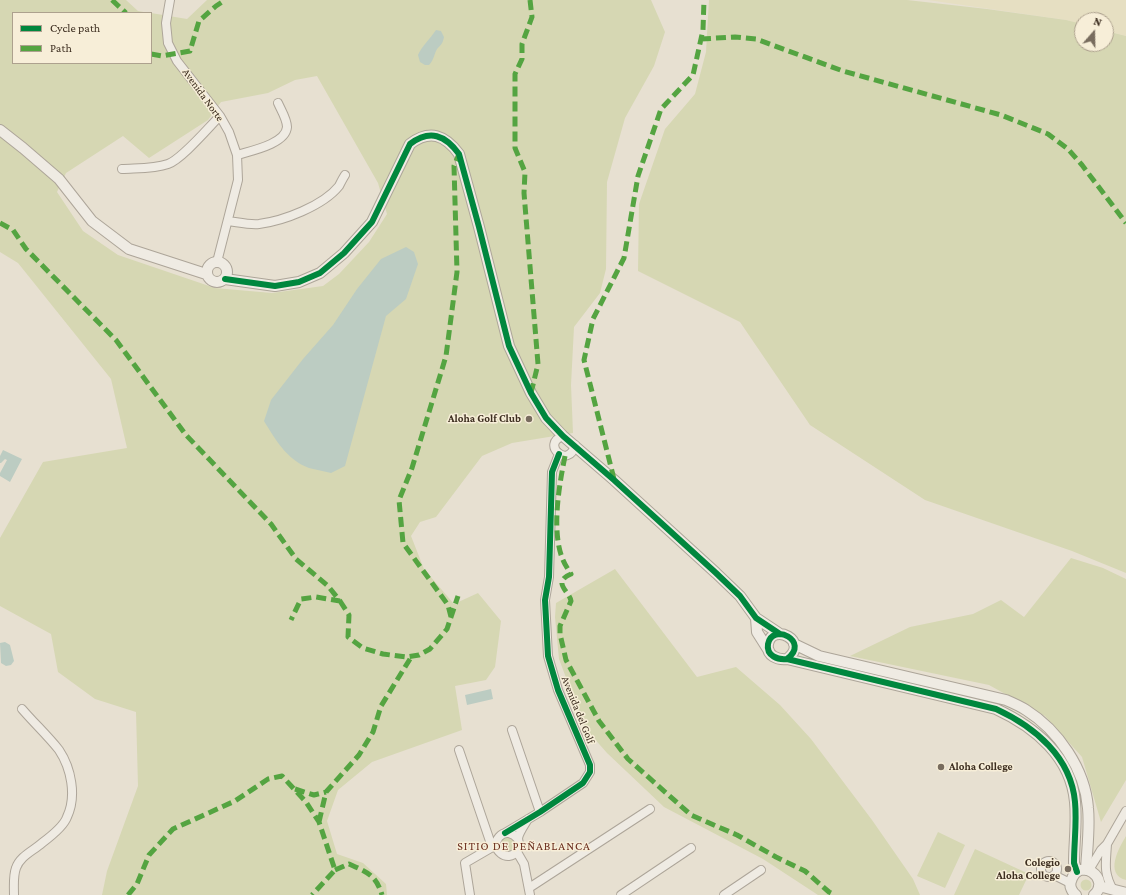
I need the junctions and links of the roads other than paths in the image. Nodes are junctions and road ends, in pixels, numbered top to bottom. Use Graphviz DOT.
graph roads {
  1 [pos="170,0"];
  2 [pos="278,103"];
  3 [pos="220,116"];
  4 [pos="0,130"];
  5 [pos="237,155"];
  6 [pos="122,169"];
  7 [pos="345,175"];
  8 [pos="228,221"];
  9 [pos="217,262"];
  10 [pos="206,274"];
  11 [pos="225,279"];
  12 [pos="563,436"];
  13 [pos="575,445"];
  14 [pos="559,454"];
  15 [pos="756,618"];
  16 [pos="780,634"];
  17 [pos="794,644"];
  18 [pos="769,651"];
  19 [pos="787,659"];
  20 [pos="22,709"];
  21 [pos="512,730"];
  22 [pos="459,750"];
  23 [pos="650,809"];
  24 [pos="1126,810"];
  25 [pos="540,812"];
  26 [pos="528,819"];
  27 [pos="505,833"];
  28 [pos="518,839"];
  29 [pos="1107,844"];
  30 [pos="494,846"];
  31 [pos="691,848"];
  32 [pos="517,852"];
  33 [pos="762,870"];
  34 [pos="1084,870"];
  35 [pos="1054,875"];
  36 [pos="1070,884"];
  37 [pos="1097,890"];
  38 [pos="1113,890"];
  39 [pos="530,892"];
  40 [pos="1126,893"];
  41 [pos="14,895"];
  42 [pos="470,895"];
  43 [pos="621,895"];
  44 [pos="724,895"];
  45 [pos="1063,895"];
  46 [pos="1076,895"];
  1 -- 3 [label="street, Avenida Norte"];
  2 -- 5 [label="street"];
  3 -- 5 [label="street, Avenida Norte"];
  3 -- 6 [label="street"];
  4 -- 10 [label="street"];
  5 -- 8 [label="street, Avenida Norte"];
  7 -- 8 [label="street"];
  8 -- 9 [label="street, Avenida Norte"];
  9 -- 10 [label="street"];
  9 -- 11 [label="street"];
  10 -- 11 [label="street"];
  11 -- 12 [label="street"];
  12 -- 13 [label="street"];
  12 -- 14 [label="street"];
  13 -- 14 [label="street"];
  13 -- 15 [label="street"];
  14 -- 25 [label="street, Avenida del Golf"];
  15 -- 16 [label="street"];
  15 -- 18 [label="street"];
  16 -- 17 [label="street"];
  16 -- 18 [label="street"];
  17 -- 19 [label="street"];
  17 -- 34 [label="street"];
  18 -- 19 [label="street"];
  19 -- 34 [label="street"];
  20 -- 41 [label="street"];
  21 -- 25 [label="street"];
  22 -- 30 [label="street"];
  23 -- 39 [label="street"];
  24 -- 29 [label="street"];
  25 -- 26 [label="street, Avenida del Golf"];
  26 -- 27 [label="street, Avenida del Golf"];
  26 -- 28 [label="street"];
  27 -- 28 [label="street"];
  27 -- 30 [label="street, Avenida del Golf"];
  28 -- 32 [label="street"];
  29 -- 34 [label="street"];
  29 -- 38 [label="street"];
  30 -- 32 [label="street"];
  30 -- 42 [label="street, Avenida del Golf"];
  31 -- 43 [label="street"];
  32 -- 39 [label="street"];
  33 -- 44 [label="street"];
  34 -- 36 [label="street"];
  34 -- 37 [label="street"];
  35 -- 36 [label="street"];
  36 -- 45 [label="street"];
  36 -- 46 [label="street"];
  37 -- 38 [label="street"];
  38 -- 40 [label="street"];
}
